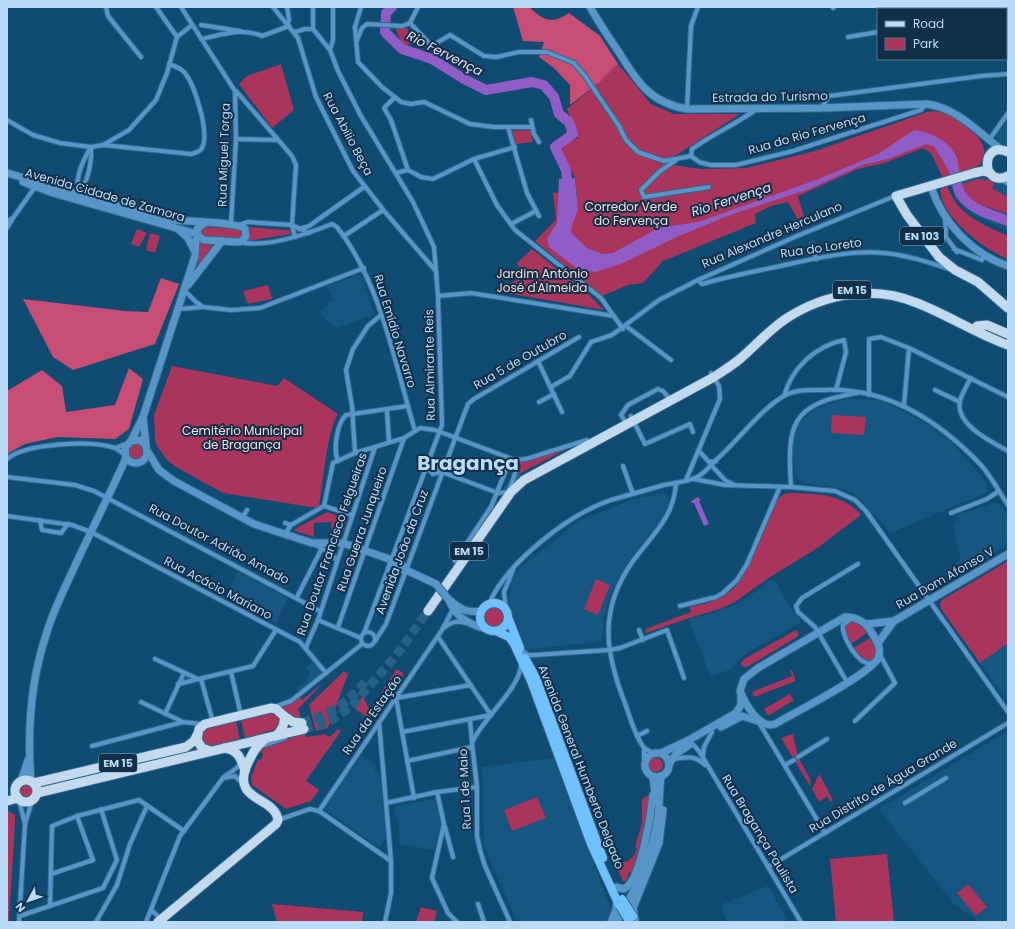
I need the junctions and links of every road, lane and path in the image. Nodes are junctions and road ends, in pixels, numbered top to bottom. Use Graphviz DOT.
graph roads {
  1 [pos="106,7"];
  2 [pos="156,7"];
  3 [pos="181,7"];
  4 [pos="273,7"];
  5 [pos="287,7"];
  6 [pos="313,7"];
  7 [pos="333,7"];
  8 [pos="361,7"];
  9 [pos="418,7"];
  10 [pos="590,7"];
  11 [pos="698,7"];
  12 [pos="410,24"];
  13 [pos="192,25"];
  14 [pos="201,25"];
  15 [pos="288,25"];
  16 [pos="312,29"];
  17 [pos="242,32"];
  18 [pos="295,32"];
  19 [pos="877,32"];
  20 [pos="178,37"];
  21 [pos="848,37"];
  22 [pos="201,39"];
  23 [pos="357,41"];
  24 [pos="330,50"];
  25 [pos="141,57"];
  26 [pos="169,64"];
  27 [pos="1008,74"];
  28 [pos="235,91"];
  29 [pos="395,97"];
  30 [pos="926,104"];
  31 [pos="759,108"];
  32 [pos="821,108"];
  33 [pos="687,109"];
  34 [pos="1008,113"];
  35 [pos="7,120"];
  36 [pos="531,120"];
  37 [pos="494,127"];
  38 [pos="508,127"];
  39 [pos="532,127"];
  40 [pos="486,130"];
  41 [pos="236,139"];
  42 [pos="278,140"];
  43 [pos="989,140"];
  44 [pos="539,142"];
  45 [pos="103,145"];
  46 [pos="91,147"];
  47 [pos="515,147"];
  48 [pos="1005,151"];
  49 [pos="690,156"];
  50 [pos="988,158"];
  51 [pos="474,159"];
  52 [pos="676,160"];
  53 [pos="408,170"];
  54 [pos="7,173"];
  55 [pos="396,173"];
  56 [pos="974,173"];
  57 [pos="990,173"];
  58 [pos="7,178"];
  59 [pos="1006,179"];
  60 [pos="77,185"];
  61 [pos="710,186"];
  62 [pos="931,186"];
  63 [pos="35,187"];
  64 [pos="83,187"];
  65 [pos="364,187"];
  66 [pos="70,190"];
  67 [pos="78,193"];
  68 [pos="53,194"];
  69 [pos="88,196"];
  70 [pos="896,196"];
  71 [pos="101,206"];
  72 [pos="383,210"];
  73 [pos="536,211"];
  74 [pos="539,216"];
  75 [pos="945,217"];
  76 [pos="13,218"];
  77 [pos="7,222"];
  78 [pos="205,223"];
  79 [pos="231,224"];
  80 [pos="239,224"];
  81 [pos="511,224"];
  82 [pos="292,225"];
  83 [pos="7,228"];
  84 [pos="177,228"];
  85 [pos="299,229"];
  86 [pos="946,230"];
  87 [pos="309,233"];
  88 [pos="198,236"];
  89 [pos="295,236"];
  90 [pos="344,236"];
  91 [pos="222,242"];
  92 [pos="238,242"];
  93 [pos="927,242"];
  94 [pos="812,244"];
  95 [pos="194,250"];
  96 [pos="985,255"];
  97 [pos="816,259"];
  98 [pos="1008,266"];
  99 [pos="364,268"];
  100 [pos="955,270"];
  101 [pos="435,271"];
  102 [pos="698,280"];
  103 [pos="184,290"];
  104 [pos="438,296"];
  105 [pos="203,307"];
  106 [pos="1008,308"];
  107 [pos="177,310"];
  108 [pos="381,316"];
  109 [pos="614,316"];
  110 [pos="624,327"];
  111 [pos="579,337"];
  112 [pos="1007,342"];
  113 [pos="909,348"];
  114 [pos="671,360"];
  115 [pos="538,361"];
  116 [pos="712,375"];
  117 [pos="971,378"];
  118 [pos="551,388"];
  119 [pos="836,390"];
  120 [pos="935,390"];
  121 [pos="862,393"];
  122 [pos="554,394"];
  123 [pos="869,394"];
  124 [pos="784,396"];
  125 [pos="1008,397"];
  126 [pos="471,401"];
  127 [pos="539,402"];
  128 [pos="960,402"];
  129 [pos="904,405"];
  130 [pos="407,406"];
  131 [pos="387,410"];
  132 [pos="562,412"];
  133 [pos="352,415"];
  134 [pos="143,417"];
  135 [pos="630,419"];
  136 [pos="415,431"];
  137 [pos="440,432"];
  138 [pos="693,432"];
  139 [pos="404,438"];
  140 [pos="454,438"];
  141 [pos="588,440"];
  142 [pos="129,442"];
  143 [pos="389,442"];
  144 [pos="375,447"];
  145 [pos="115,448"];
  146 [pos="147,448"];
  147 [pos="699,451"];
  148 [pos="1008,451"];
  149 [pos="355,453"];
  150 [pos="126,457"];
  151 [pos="7,459"];
  152 [pos="512,460"];
  153 [pos="338,461"];
  154 [pos="716,461"];
  155 [pos="138,463"];
  156 [pos="711,465"];
  157 [pos="623,466"];
  158 [pos="426,467"];
  159 [pos="121,470"];
  160 [pos="159,470"];
  161 [pos="442,472"];
  162 [pos="520,476"];
  163 [pos="7,477"];
  164 [pos="694,479"];
  165 [pos="686,480"];
  166 [pos="676,483"];
  167 [pos="735,485"];
  168 [pos="780,487"];
  169 [pos="791,487"];
  170 [pos="999,491"];
  171 [pos="511,492"];
  172 [pos="633,494"];
  173 [pos="499,496"];
  174 [pos="107,497"];
  175 [pos="1008,505"];
  176 [pos="324,506"];
  177 [pos="247,510"];
  178 [pos="951,513"];
  179 [pos="352,515"];
  180 [pos="7,516"];
  181 [pos="242,518"];
  182 [pos="40,520"];
  183 [pos="285,523"];
  184 [pos="68,524"];
  185 [pos="291,525"];
  186 [pos="91,532"];
  187 [pos="284,535"];
  188 [pos="312,543"];
  189 [pos="343,543"];
  190 [pos="322,548"];
  191 [pos="366,550"];
  192 [pos="1008,554"];
  193 [pos="392,560"];
  194 [pos="337,561"];
  195 [pos="858,564"];
  196 [pos="513,568"];
  197 [pos="406,570"];
  198 [pos="297,597"];
  199 [pos="450,600"];
  200 [pos="930,601"];
  201 [pos="489,604"];
  202 [pos="680,606"];
  203 [pos="320,611"];
  204 [pos="482,611"];
  205 [pos="471,612"];
  206 [pos="453,613"];
  207 [pos="507,613"];
  208 [pos="853,618"];
  209 [pos="318,620"];
  210 [pos="894,621"];
  211 [pos="471,624"];
  212 [pos="867,624"];
  213 [pos="338,628"];
  214 [pos="486,629"];
  215 [pos="276,630"];
  216 [pos="442,630"];
  217 [pos="639,630"];
  218 [pos="496,631"];
  219 [pos="818,632"];
  220 [pos="364,633"];
  221 [pos="438,637"];
  222 [pos="361,638"];
  223 [pos="643,640"];
  224 [pos="375,641"];
  225 [pos="878,643"];
  226 [pos="362,644"];
  227 [pos="306,646"];
  228 [pos="521,650"];
  229 [pos="609,650"];
  230 [pos="534,655"];
  231 [pos="878,656"];
  232 [pos="155,659"];
  233 [pos="524,662"];
  234 [pos="231,672"];
  235 [pos="184,673"];
  236 [pos="326,673"];
  237 [pos="518,675"];
  238 [pos="528,677"];
  239 [pos="684,678"];
  240 [pos="200,679"];
  241 [pos="847,682"];
  242 [pos="178,684"];
  243 [pos="470,685"];
  244 [pos="742,694"];
  245 [pos="396,698"];
  246 [pos="142,702"];
  247 [pos="271,708"];
  248 [pos="1008,712"];
  249 [pos="165,714"];
  250 [pos="491,715"];
  251 [pos="241,716"];
  252 [pos="284,716"];
  253 [pos="470,720"];
  254 [pos="758,721"];
  255 [pos="855,721"];
  256 [pos="183,722"];
  257 [pos="379,722"];
  258 [pos="209,723"];
  259 [pos="1008,723"];
  260 [pos="303,726"];
  261 [pos="647,731"];
  262 [pos="402,732"];
  263 [pos="712,732"];
  264 [pos="197,735"];
  265 [pos="276,736"];
  266 [pos="637,736"];
  267 [pos="265,738"];
  268 [pos="827,739"];
  269 [pos="691,742"];
  270 [pos="472,745"];
  271 [pos="92,746"];
  272 [pos="224,748"];
  273 [pos="644,748"];
  274 [pos="210,751"];
  275 [pos="657,753"];
  276 [pos="252,754"];
  277 [pos="29,756"];
  278 [pos="702,756"];
  279 [pos="242,760"];
  280 [pos="407,761"];
  281 [pos="670,761"];
  282 [pos="644,765"];
  283 [pos="785,765"];
  284 [pos="708,768"];
  285 [pos="244,771"];
  286 [pos="230,776"];
  287 [pos="652,776"];
  288 [pos="661,776"];
  289 [pos="223,778"];
  290 [pos="946,778"];
  291 [pos="32,782"];
  292 [pos="14,787"];
  293 [pos="477,787"];
  294 [pos="245,788"];
  295 [pos="661,791"];
  296 [pos="437,792"];
  297 [pos="34,797"];
  298 [pos="414,798"];
  299 [pos="19,799"];
  300 [pos="7,801"];
  301 [pos="386,803"];
  302 [pos="905,803"];
  303 [pos="147,806"];
  304 [pos="101,809"];
  305 [pos="274,811"];
  306 [pos="318,811"];
  307 [pos="293,815"];
  308 [pos="77,816"];
  309 [pos="278,820"];
  310 [pos="25,824"];
  311 [pos="444,824"];
  312 [pos="184,831"];
  313 [pos="825,833"];
  314 [pos="453,857"];
  315 [pos="391,861"];
  316 [pos="768,867"];
  317 [pos="51,874"];
  318 [pos="616,887"];
  319 [pos="619,901"];
  320 [pos="478,904"];
  321 [pos="50,906"];
  322 [pos="151,910"];
  323 [pos="20,916"];
  324 [pos="452,918"];
  325 [pos="161,920"];
  326 [pos="633,920"];
  327 [pos="20,922"];
  328 [pos="96,922"];
  329 [pos="146,922"];
  330 [pos="385,922"];
  331 [pos="449,922"];
  332 [pos="457,922"];
  333 [pos="484,922"];
  334 [pos="510,922"];
  335 [pos="612,922"];
  336 [pos="616,922"];
  337 [pos="801,922"];
  1 -- 25 [label="street"];
  2 -- 20 [label="street"];
  3 -- 13 [label="street, Rua Miguel Torga"];
  4 -- 15 [label="street"];
  5 -- 15 [label="street"];
  6 -- 16 [label="street"];
  7 -- 24 [label="street"];
  8 -- 23 [label="street"];
  9 -- 12 [label="street"];
  10 -- 33 [label="street, Estrada do Turismo"];
  11 -- 33 [label="street"];
  12 -- 23 [label="street"];
  12 -- 52 [label="street"];
  13 -- 20 [label="street"];
  13 -- 22 [label="street, Rua Miguel Torga"];
  14 -- 17 [label="street"];
  15 -- 17 [label="street"];
  15 -- 18 [label="street"];
  16 -- 18 [label="street"];
  16 -- 24 [label="street"];
  17 -- 22 [label="street"];
  18 -- 65 [label="street, Rua Abílio Beça"];
  19 -- 21 [label="street"];
  20 -- 26 [label="street"];
  22 -- 28 [label="street, Rua Miguel Torga"];
  23 -- 29 [label="street"];
  24 -- 55 [label="street, Rua Almirante Reis"];
  26 -- 45 [label="street"];
  26 -- 45 [label="street"];
  27 -- 32 [label="street"];
  28 -- 41 [label="street, Rua Miguel Torga"];
  28 -- 42 [label="street"];
  29 -- 37 [label="street"];
  29 -- 53 [label="street"];
  30 -- 32 [label="street, Estrada do Turismo"];
  30 -- 43 [label="street, Estrada do Turismo"];
  30 -- 49 [label="street, Rua do Rio Fervença"];
  31 -- 32 [label="street, Estrada do Turismo"];
  31 -- 33 [label="street, Estrada do Turismo"];
  31 -- 49 [label="street"];
  34 -- 43 [label="street"];
  35 -- 46 [label="street"];
  36 -- 39 [label="street"];
  37 -- 38 [label="street"];
  37 -- 40 [label="street"];
  38 -- 39 [label="street"];
  38 -- 47 [label="street"];
  39 -- 44 [label="street"];
  41 -- 42 [label="street"];
  41 -- 79 [label="street, Rua Miguel Torga"];
  42 -- 82 [label="street"];
  43 -- 48 [label="street, Estrada do Turismo"];
  43 -- 50 [label="street"];
  45 -- 46 [label="street"];
  46 -- 60 [label="street"];
  46 -- 64 [label="street"];
  47 -- 51 [label="street"];
  47 -- 73 [label="street"];
  48 -- 50 [label="main road"];
  49 -- 52 [label="street"];
  50 -- 56 [label="main road, Rua Alexandre Herculano"];
  50 -- 57 [label="main road"];
  51 -- 53 [label="street"];
  51 -- 81 [label="street"];
  52 -- 61 [label="street"];
  53 -- 55 [label="street"];
  54 -- 66 [label="street, Avenida Cidade de Zamora"];
  55 -- 101 [label="street, Rua Almirante Reis"];
  56 -- 57 [label="main road, Rua Alexandre Herculano"];
  56 -- 62 [label="main road, Rua Alexandre Herculano"];
  57 -- 59 [label="main road"];
  58 -- 63 [label="street, Avenida Cidade de Zamora"];
  60 -- 66 [label="street"];
  60 -- 67 [label="street"];
  62 -- 70 [label="main road, Rua Alexandre Herculano"];
  62 -- 75 [label="street"];
  63 -- 68 [label="street, Avenida Cidade de Zamora"];
  63 -- 76 [label="street"];
  64 -- 67 [label="street"];
  64 -- 69 [label="street"];
  65 -- 72 [label="street, Rua Abílio Beça"];
  65 -- 85 [label="street"];
  66 -- 67 [label="street, Avenida Cidade de Zamora"];
  67 -- 68 [label="street"];
  67 -- 69 [label="street, Avenida Cidade de Zamora"];
  67 -- 71 [label="street"];
  68 -- 71 [label="street, Avenida Cidade de Zamora"];
  69 -- 78 [label="street, Avenida Cidade de Zamora"];
  70 -- 93 [label="main road, EN 103"];
  70 -- 102 [label="street, Rua Alexandre Herculano"];
  71 -- 84 [label="street, Avenida Cidade de Zamora"];
  72 -- 90 [label="street"];
  72 -- 101 [label="street, Rua Abílio Beça"];
  73 -- 74 [label="street"];
  73 -- 81 [label="street"];
  75 -- 86 [label="street"];
  75 -- 96 [label="street"];
  76 -- 77 [label="street"];
  76 -- 83 [label="street"];
  78 -- 79 [label="street, Avenida Cidade de Zamora"];
  78 -- 88 [label="street"];
  79 -- 80 [label="street, Avenida Cidade de Zamora"];
  80 -- 82 [label="street"];
  80 -- 92 [label="street"];
  81 -- 109 [label="street"];
  82 -- 85 [label="street"];
  82 -- 89 [label="street"];
  84 -- 88 [label="street, Avenida Cidade de Zamora"];
  84 -- 95 [label="street"];
  85 -- 87 [label="street"];
  86 -- 93 [label="street"];
  86 -- 96 [label="street"];
  87 -- 89 [label="street"];
  87 -- 90 [label="street, Rua Emídio Navarro"];
  88 -- 91 [label="street, Avenida Cidade de Zamora"];
  88 -- 95 [label="street"];
  89 -- 92 [label="street"];
  90 -- 99 [label="street, Rua Emídio Navarro"];
  91 -- 92 [label="street, Avenida Cidade de Zamora"];
  91 -- 103 [label="street"];
  93 -- 100 [label="main road, EN 103"];
  94 -- 97 [label="street"];
  95 -- 103 [label="street"];
  96 -- 98 [label="street"];
  97 -- 100 [label="street, Rua do Loreto"];
  97 -- 102 [label="street, Rua do Loreto"];
  99 -- 105 [label="street"];
  99 -- 108 [label="street, Rua Emídio Navarro"];
  100 -- 106 [label="main road, Rua do Loreto / EN 103"];
  101 -- 104 [label="street, Rua Almirante Reis"];
  102 -- 110 [label="street, Rua Alexandre Herculano"];
  103 -- 105 [label="street"];
  103 -- 107 [label="street"];
  104 -- 109 [label="street"];
  104 -- 137 [label="street, Rua Almirante Reis"];
  105 -- 107 [label="street"];
  107 -- 134 [label="street"];
  108 -- 130 [label="street, Rua Emídio Navarro"];
  108 -- 133 [label="street"];
  109 -- 110 [label="street"];
  110 -- 114 [label="street"];
  110 -- 118 [label="street, Rua Alexandre Herculano"];
  111 -- 115 [label="street, Rua 5 de Outubro"];
  112 -- 116 [label="main road, EM 15"];
  113 -- 117 [label="street"];
  113 -- 123 [label="street"];
  113 -- 129 [label="street"];
  115 -- 118 [label="street"];
  115 -- 126 [label="street, Rua 5 de Outubro"];
  116 -- 135 [label="main road, EM 15"];
  116 -- 135 [label="main road, EM 15"];
  116 -- 147 [label="street"];
  117 -- 125 [label="street"];
  117 -- 128 [label="street"];
  118 -- 122 [label="street"];
  119 -- 121 [label="street"];
  119 -- 124 [label="street"];
  119 -- 124 [label="street"];
  120 -- 128 [label="street"];
  121 -- 123 [label="street"];
  121 -- 169 [label="street"];
  122 -- 127 [label="street"];
  122 -- 132 [label="street"];
  123 -- 129 [label="street"];
  124 -- 154 [label="street"];
  126 -- 140 [label="street, Avenida João da Cruz"];
  128 -- 148 [label="street"];
  129 -- 170 [label="street"];
  130 -- 131 [label="street"];
  130 -- 136 [label="street, Rua Emídio Navarro"];
  131 -- 133 [label="street"];
  131 -- 143 [label="street"];
  133 -- 149 [label="street"];
  133 -- 153 [label="street"];
  134 -- 142 [label="street"];
  134 -- 146 [label="street"];
  135 -- 138 [label="street"];
  135 -- 141 [label="main road, EM 15"];
  135 -- 171 [label="main road, EM 15"];
  136 -- 137 [label="street"];
  136 -- 139 [label="street"];
  137 -- 140 [label="street"];
  137 -- 158 [label="street, Avenida João da Cruz"];
  139 -- 143 [label="street"];
  139 -- 191 [label="street, Rua Guerra Junqueiro"];
  140 -- 152 [label="street"];
  140 -- 161 [label="street, Avenida João da Cruz"];
  141 -- 152 [label="street"];
  141 -- 162 [label="main road, EM 15"];
  142 -- 145 [label="street"];
  142 -- 146 [label="street"];
  142 -- 150 [label="street"];
  143 -- 144 [label="street"];
  144 -- 149 [label="street"];
  144 -- 179 [label="street, Rua Doutor Francisco Felgueiras"];
  145 -- 150 [label="street"];
  145 -- 151 [label="street"];
  146 -- 155 [label="street"];
  146 -- 160 [label="street"];
  147 -- 154 [label="street"];
  147 -- 165 [label="street"];
  149 -- 153 [label="street"];
  150 -- 155 [label="street"];
  150 -- 159 [label="street"];
  152 -- 171 [label="street"];
  152 -- 173 [label="street"];
  153 -- 176 [label="street"];
  154 -- 156 [label="street"];
  155 -- 159 [label="street"];
  155 -- 160 [label="street"];
  156 -- 164 [label="street"];
  156 -- 167 [label="street"];
  157 -- 172 [label="street"];
  158 -- 161 [label="street"];
  158 -- 161 [label="street"];
  158 -- 193 [label="street, Avenida João da Cruz"];
  159 -- 174 [label="street"];
  160 -- 181 [label="street"];
  161 -- 173 [label="street"];
  161 -- 197 [label="street, Avenida João da Cruz"];
  163 -- 174 [label="street, Rua Doutor Adrião Amado"];
  164 -- 165 [label="street"];
  164 -- 167 [label="street"];
  165 -- 166 [label="street"];
  166 -- 172 [label="street"];
  166 -- 229 [label="street"];
  167 -- 168 [label="street"];
  168 -- 169 [label="street"];
  168 -- 202 [label="street"];
  169 -- 200 [label="street"];
  170 -- 175 [label="street"];
  170 -- 178 [label="street"];
  171 -- 173 [label="street"];
  171 -- 173 [label="main road, EM 15"];
  172 -- 196 [label="street"];
  174 -- 186 [label="street"];
  174 -- 198 [label="street, Rua Doutor Adrião Amado"];
  176 -- 179 [label="street"];
  176 -- 185 [label="street"];
  177 -- 181 [label="street"];
  179 -- 189 [label="street, Rua Doutor Francisco Felgueiras"];
  180 -- 182 [label="street, Rua Acácio Mariano"];
  181 -- 187 [label="street"];
  182 -- 184 [label="street, Rua Acácio Mariano"];
  182 -- 184 [label="street"];
  183 -- 185 [label="street"];
  184 -- 186 [label="street, Rua Acácio Mariano"];
  185 -- 187 [label="street"];
  186 -- 215 [label="street, Rua Acácio Mariano"];
  186 -- 277 [label="street"];
  187 -- 188 [label="street"];
  188 -- 189 [label="street"];
  188 -- 190 [label="street"];
  189 -- 191 [label="street"];
  189 -- 194 [label="street, Rua Doutor Francisco Felgueiras"];
  190 -- 194 [label="street"];
  190 -- 198 [label="street"];
  191 -- 193 [label="street"];
  191 -- 213 [label="street, Rua Guerra Junqueiro"];
  192 -- 200 [label="street, Rua Dom Afonso V"];
  193 -- 197 [label="street"];
  193 -- 220 [label="street, Avenida João da Cruz"];
  194 -- 203 [label="street, Rua Doutor Francisco Felgueiras"];
  195 -- 219 [label="street"];
  196 -- 201 [label="street"];
  196 -- 207 [label="street"];
  197 -- 199 [label="street, bridge"];
  197 -- 224 [label="street, Avenida João da Cruz"];
  198 -- 203 [label="street, Rua Doutor Adrião Amado"];
  199 -- 205 [label="street"];
  199 -- 206 [label="street"];
  200 -- 210 [label="street, Rua Dom Afonso V"];
  200 -- 248 [label="street"];
  201 -- 204 [label="main road"];
  201 -- 207 [label="main road"];
  203 -- 209 [label="street, Rua Doutor Francisco Felgueiras"];
  204 -- 205 [label="street"];
  204 -- 214 [label="main road"];
  205 -- 206 [label="street"];
  206 -- 211 [label="street"];
  206 -- 216 [label="street, Rua da Estação"];
  207 -- 218 [label="main road"];
  207 -- 228 [label="main road, Avenida General Humberto Delgado"];
  208 -- 212 [label="street"];
  208 -- 219 [label="street"];
  208 -- 231 [label="street"];
  209 -- 213 [label="street"];
  209 -- 227 [label="street, Rua Doutor Francisco Felgueiras"];
  210 -- 212 [label="street, Rua Dom Afonso V"];
  210 -- 225 [label="street, Rua Dom Afonso V"];
  211 -- 214 [label="street"];
  211 -- 216 [label="street"];
  212 -- 225 [label="street"];
  213 -- 222 [label="street"];
  214 -- 218 [label="main road"];
  215 -- 227 [label="street, Rua Acácio Mariano"];
  215 -- 234 [label="street"];
  216 -- 221 [label="street, Rua da Estação"];
  217 -- 223 [label="street"];
  218 -- 233 [label="main road, Avenida General Humberto Delgado"];
  219 -- 241 [label="street"];
  219 -- 244 [label="street"];
  220 -- 222 [label="street, Avenida João da Cruz"];
  220 -- 224 [label="street"];
  221 -- 243 [label="street"];
  221 -- 245 [label="street, Rua da Estação"];
  222 -- 226 [label="street"];
  223 -- 229 [label="street"];
  223 -- 239 [label="street"];
  224 -- 226 [label="street"];
  225 -- 231 [label="street"];
  226 -- 236 [label="street"];
  227 -- 236 [label="street, Rua Acácio Mariano"];
  228 -- 230 [label="street"];
  228 -- 233 [label="main road, Avenida General Humberto Delgado"];
  229 -- 230 [label="street"];
  229 -- 266 [label="street"];
  230 -- 233 [label="street"];
  231 -- 241 [label="street"];
  231 -- 255 [label="street"];
  232 -- 235 [label="street"];
  233 -- 237 [label="street, Rua 1 de Maio"];
  233 -- 238 [label="main road, Avenida General Humberto Delgado"];
  233 -- 318 [label="main road, Avenida General Humberto Delgado"];
  234 -- 240 [label="street"];
  234 -- 251 [label="street"];
  235 -- 240 [label="street"];
  235 -- 242 [label="street"];
  236 -- 247 [label="street"];
  237 -- 238 [label="street"];
  237 -- 250 [label="street, Rua 1 de Maio"];
  238 -- 319 [label="main road, Avenida General Humberto Delgado"];
  240 -- 242 [label="street"];
  240 -- 258 [label="street"];
  241 -- 254 [label="street"];
  242 -- 249 [label="street"];
  243 -- 245 [label="street"];
  243 -- 250 [label="street"];
  244 -- 254 [label="street"];
  244 -- 269 [label="street"];
  245 -- 257 [label="street, Rua da Estação"];
  245 -- 262 [label="street"];
  246 -- 249 [label="street"];
  247 -- 251 [label="main road"];
  247 -- 252 [label="main road"];
  249 -- 256 [label="street"];
  250 -- 253 [label="street"];
  250 -- 270 [label="street, Rua 1 de Maio"];
  251 -- 258 [label="main road"];
  252 -- 260 [label="main road"];
  252 -- 265 [label="main road"];
  253 -- 262 [label="street"];
  253 -- 270 [label="street"];
  254 -- 263 [label="street"];
  254 -- 283 [label="street"];
  256 -- 258 [label="street"];
  256 -- 271 [label="street"];
  257 -- 301 [label="street"];
  257 -- 306 [label="street, Rua da Estação"];
  258 -- 264 [label="main road, EM 15"];
  259 -- 313 [label="street, Rua Distrito de Água Grande"];
  260 -- 265 [label="main road, EM 15"];
  260 -- 276 [label="street"];
  261 -- 266 [label="street"];
  262 -- 280 [label="street"];
  263 -- 269 [label="street"];
  263 -- 278 [label="street"];
  264 -- 274 [label="main road"];
  264 -- 291 [label="main road, EM 15"];
  265 -- 267 [label="main road, EM 15"];
  266 -- 273 [label="street"];
  267 -- 272 [label="main road, EM 15"];
  267 -- 276 [label="main road"];
  268 -- 283 [label="street"];
  269 -- 275 [label="street"];
  269 -- 278 [label="street, Rua Bragança Paulista"];
  269 -- 281 [label="street"];
  270 -- 280 [label="street"];
  270 -- 293 [label="street, Rua 1 de Maio"];
  272 -- 274 [label="main road, EM 15"];
  272 -- 279 [label="main road"];
  273 -- 275 [label="street"];
  273 -- 282 [label="street"];
  274 -- 297 [label="main road, EM 15"];
  275 -- 281 [label="street"];
  275 -- 282 [label="street"];
  276 -- 285 [label="main road"];
  277 -- 291 [label="street"];
  277 -- 292 [label="street"];
  278 -- 284 [label="street, Rua Bragança Paulista"];
  279 -- 285 [label="main road"];
  279 -- 289 [label="street"];
  280 -- 298 [label="street"];
  281 -- 284 [label="street"];
  281 -- 288 [label="street"];
  282 -- 287 [label="street"];
  283 -- 313 [label="street"];
  284 -- 316 [label="street, Rua Bragança Paulista"];
  285 -- 286 [label="street"];
  285 -- 294 [label="main road"];
  286 -- 289 [label="street"];
  286 -- 294 [label="street"];
  287 -- 288 [label="street"];
  287 -- 318 [label="street"];
  287 -- 335 [label="street"];
  288 -- 295 [label="street"];
  289 -- 312 [label="street"];
  290 -- 302 [label="street"];
  291 -- 292 [label="main road, EM 15"];
  291 -- 297 [label="main road"];
  292 -- 299 [label="main road"];
  293 -- 296 [label="street"];
  293 -- 334 [label="street, Rua 1 de Maio"];
  294 -- 305 [label="main road"];
  295 -- 326 [label="street"];
  295 -- 336 [label="street"];
  296 -- 298 [label="street"];
  296 -- 311 [label="street"];
  297 -- 299 [label="main road, EM 15"];
  297 -- 310 [label="street"];
  298 -- 301 [label="street"];
  299 -- 300 [label="main road, EM 15"];
  299 -- 310 [label="street"];
  301 -- 315 [label="street"];
  303 -- 304 [label="street"];
  303 -- 312 [label="street"];
  303 -- 328 [label="street"];
  304 -- 308 [label="street"];
  304 -- 321 [label="street"];
  305 -- 307 [label="street"];
  305 -- 309 [label="main road"];
  306 -- 307 [label="street"];
  306 -- 315 [label="street"];
  307 -- 309 [label="street"];
  308 -- 317 [label="street"];
  308 -- 317 [label="street"];
  309 -- 325 [label="main road"];
  310 -- 323 [label="street"];
  311 -- 314 [label="street"];
  311 -- 324 [label="street"];
  312 -- 322 [label="street"];
  313 -- 316 [label="street, Rua Distrito de Água Grande"];
  315 -- 330 [label="street"];
  316 -- 337 [label="street, Rua Bragança Paulista"];
  317 -- 321 [label="street"];
  318 -- 319 [label="main road, Avenida General Humberto Delgado"];
  319 -- 326 [label="main road, Avenida General Humberto Delgado, bridge"];
  319 -- 335 [label="street"];
  320 -- 333 [label="street"];
  321 -- 323 [label="street"];
  322 -- 325 [label="street"];
  322 -- 329 [label="street"];
  323 -- 327 [label="street"];
  324 -- 331 [label="street"];
  324 -- 332 [label="street"];
}
